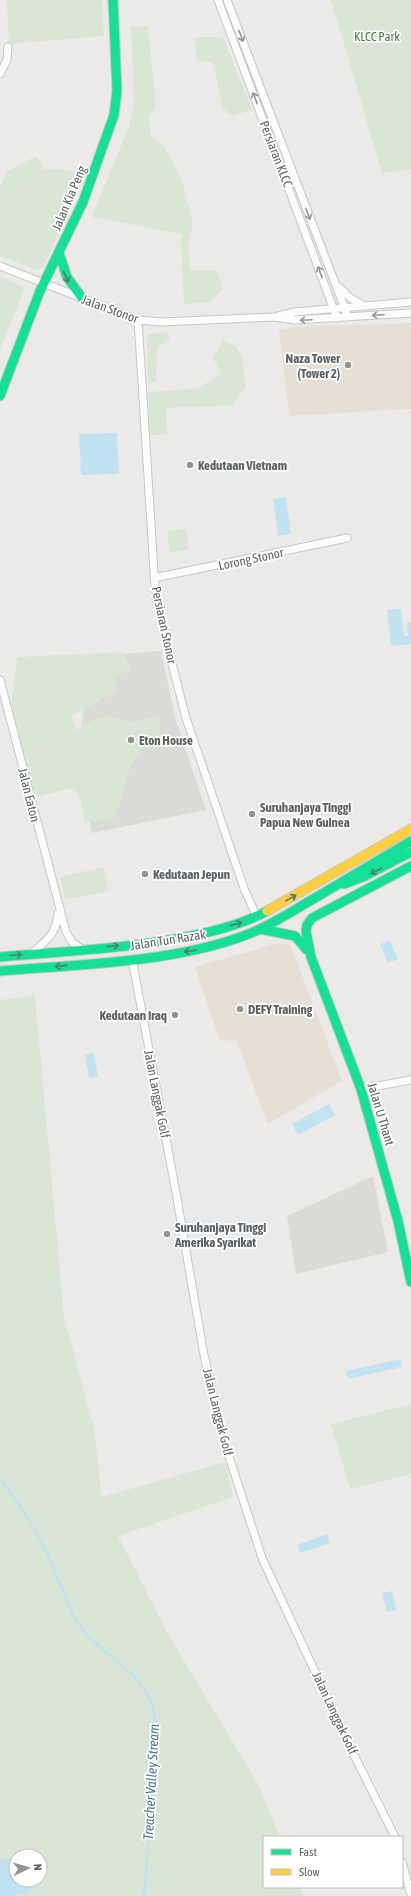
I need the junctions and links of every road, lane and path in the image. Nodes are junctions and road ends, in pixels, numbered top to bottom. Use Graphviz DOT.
graph roads {
  1 [pos="113,0"];
  2 [pos="218,0"];
  3 [pos="227,0"];
  4 [pos="8,47"];
  5 [pos="0,74"];
  6 [pos="269,112"];
  7 [pos="261,115"];
  8 [pos="303,201"];
  9 [pos="294,202"];
  10 [pos="59,253"];
  11 [pos="0,266"];
  12 [pos="334,280"];
  13 [pos="44,284"];
  14 [pos="82,298"];
  15 [pos="411,302"];
  16 [pos="364,306"];
  17 [pos="334,308"];
  18 [pos="345,308"];
  19 [pos="411,313"];
  20 [pos="275,317"];
  21 [pos="348,317"];
  22 [pos="337,318"];
  23 [pos="138,320"];
  24 [pos="0,396"];
  25 [pos="347,538"];
  26 [pos="154,578"];
  27 [pos="0,680"];
  28 [pos="411,829"];
  29 [pos="411,841"];
  30 [pos="411,852"];
  31 [pos="411,866"];
  32 [pos="323,892"];
  33 [pos="59,909"];
  34 [pos="257,917"];
  35 [pos="260,929"];
  36 [pos="82,949"];
  37 [pos="32,954"];
  38 [pos="0,957"];
  39 [pos="311,957"];
  40 [pos="132,959"];
  41 [pos="0,971"];
  42 [pos="411,1080"];
  43 [pos="361,1089"];
  44 [pos="411,1282"];
  45 [pos="394,1836"];
  46 [pos="403,1866"];
  47 [pos="411,1895"];
  1 -- 10 [label="street, Jalan Kia Peng"];
  7 -- 2 [label="street, Persiaran KLCC, one-way"];
  3 -- 6 [label="street, Persiaran KLCC, one-way"];
  4 -- 5 [label="street"];
  6 -- 7 [label="street"];
  6 -- 8 [label="street, Persiaran KLCC"];
  7 -- 9 [label="street, Persiaran KLCC"];
  8 -- 9 [label="street"];
  8 -- 12 [label="street, Persiaran KLCC, one-way"];
  17 -- 9 [label="street, Persiaran KLCC, one-way"];
  10 -- 13 [label="street, Jalan Kia Peng"];
  10 -- 14 [label="street, one-way"];
  11 -- 13 [label="street, Jalan Stonor"];
  12 -- 16 [label="street, Persiaran KLCC"];
  12 -- 18 [label="street, Persiaran KLCC"];
  13 -- 14 [label="street, Jalan Stonor"];
  13 -- 24 [label="street, Jalan Kia Peng"];
  14 -- 23 [label="street, Jalan Stonor"];
  15 -- 16 [label="street"];
  16 -- 18 [label="street"];
  17 -- 18 [label="street"];
  17 -- 20 [label="street, Jalan Stonor"];
  17 -- 22 [label="street, Persiaran KLCC"];
  18 -- 21 [label="street, Persiaran KLCC"];
  19 -- 21 [label="street, one-way"];
  22 -- 20 [label="street, Jalan Stonor, one-way"];
  20 -- 23 [label="street, Jalan Stonor"];
  21 -- 22 [label="street"];
  23 -- 26 [label="street, Persiaran Stonor"];
  25 -- 26 [label="street, Lorong Stonor"];
  26 -- 34 [label="street, Persiaran Stonor"];
  27 -- 33 [label="street, Jalan Eaton"];
  34 -- 28 [label="street, Jalan Tun Razak, one-way"];
  29 -- 32 [label="street, Jalan Tun Razak"];
  30 -- 32 [label="street, one-way"];
  31 -- 39 [label="street, Jalan U Thant"];
  32 -- 35 [label="street, Jalan Tun Razak"];
  33 -- 36 [label="street, Jalan Eaton"];
  33 -- 37 [label="street, Jalan Eaton"];
  36 -- 34 [label="street, Jalan Tun Razak, one-way"];
  35 -- 39 [label="street, Jalan U Thant"];
  35 -- 40 [label="street, Jalan Tun Razak, one-way"];
  36 -- 37 [label="street, Jalan Tun Razak"];
  38 -- 37 [label="street, Jalan Tun Razak, one-way"];
  39 -- 43 [label="street, Jalan U Thant"];
  40 -- 41 [label="street, Jalan Tun Razak, one-way"];
  40 -- 45 [label="street, Jalan Langgak Golf"];
  42 -- 43 [label="street"];
  43 -- 44 [label="street, Jalan U Thant"];
  46 -- 47 [label="street"];
}
